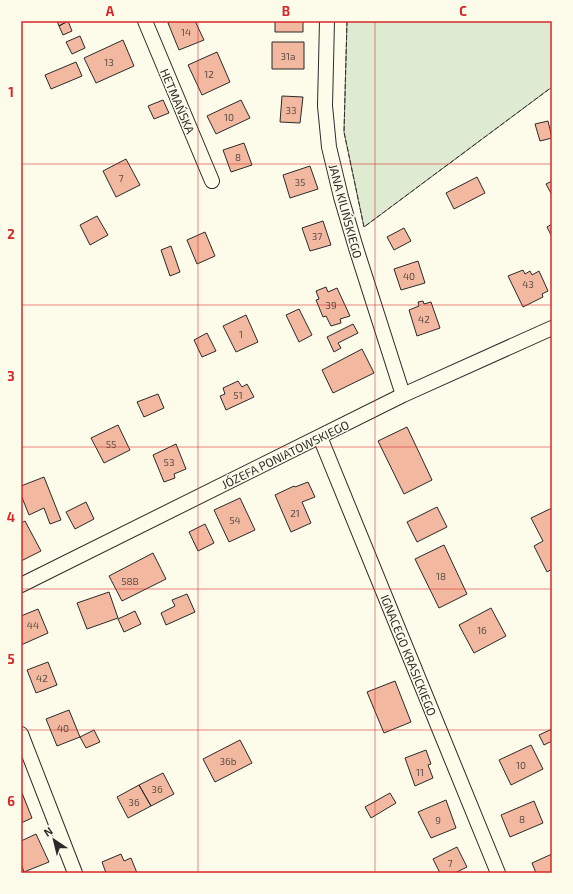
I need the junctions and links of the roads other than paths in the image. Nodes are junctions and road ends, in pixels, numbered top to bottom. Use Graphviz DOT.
graph roads {
  1 [pos="145,21"];
  2 [pos="327,21"];
  3 [pos="212,181"];
  4 [pos="552,328"];
  5 [pos="403,395"];
  6 [pos="320,437"];
  7 [pos="21,585"];
  8 [pos="21,734"];
  9 [pos="75,873"];
  10 [pos="498,873"];
  1 -- 3 [label="street, HETMAŃSKA"];
  2 -- 5 [label="street, JANA KILIŃSKIEGO"];
  4 -- 5 [label="street, JÓZEFA PONIATOWSKIEGO"];
  5 -- 6 [label="street, JÓZEFA PONIATOWSKIEGO"];
  6 -- 7 [label="street, JÓZEFA PONIATOWSKIEGO"];
  6 -- 10 [label="street, IGNACEGO KRASICKIEGO"];
  8 -- 9 [label="street"];
}
